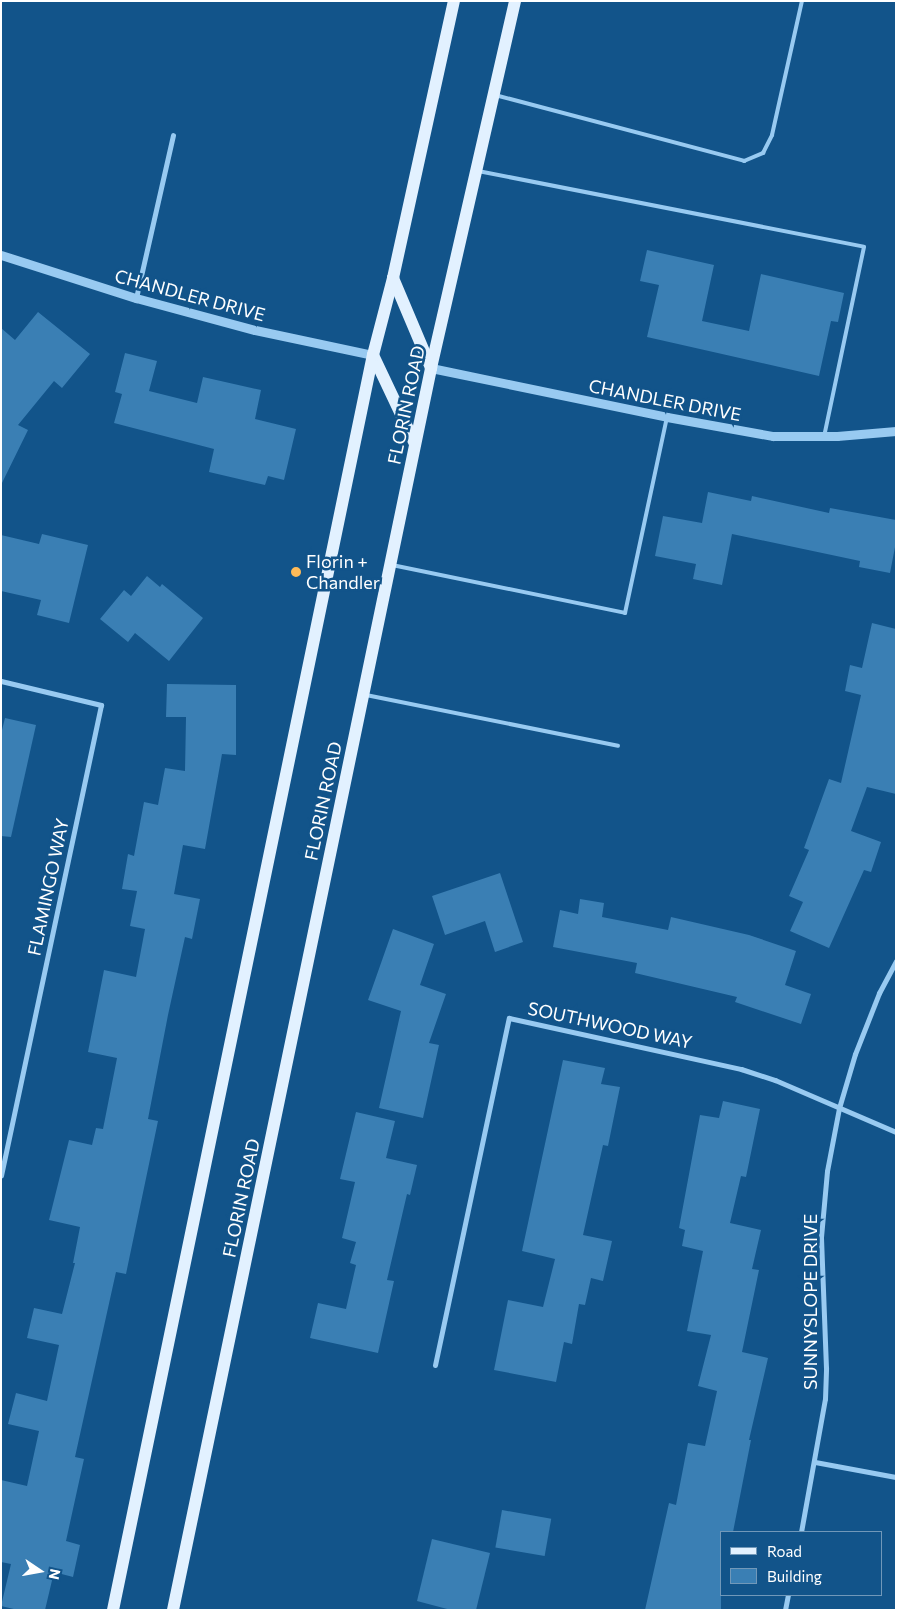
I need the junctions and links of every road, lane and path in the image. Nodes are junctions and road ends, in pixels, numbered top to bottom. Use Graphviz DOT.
graph roads {
  1 [pos="454,1"];
  2 [pos="515,1"];
  3 [pos="802,1"];
  4 [pos="493,95"];
  5 [pos="173,135"];
  6 [pos="476,170"];
  7 [pos="1,255"];
  8 [pos="393,278"];
  9 [pos="136,298"];
  10 [pos="373,355"];
  11 [pos="431,368"];
  12 [pos="667,417"];
  13 [pos="896,431"];
  14 [pos="824,437"];
  15 [pos="415,444"];
  16 [pos="390,565"];
  17 [pos="1,680"];
  18 [pos="363,694"];
  19 [pos="618,746"];
  20 [pos="896,961"];
  21 [pos="839,1108"];
  22 [pos="896,1132"];
  23 [pos="1,1175"];
  24 [pos="435,1365"];
  25 [pos="815,1462"];
  26 [pos="896,1477"];
  27 [pos="801,1531"];
  28 [pos="788,1596"];
  29 [pos="113,1610"];
  30 [pos="173,1610"];
  31 [pos="785,1610"];
  1 -- 8 [label="main road"];
  2 -- 4 [label="main road, FLORIN ROAD"];
  3 -- 4 [label="lane"];
  4 -- 6 [label="main road, FLORIN ROAD"];
  5 -- 9 [label="street"];
  6 -- 11 [label="main road, FLORIN ROAD"];
  6 -- 14 [label="lane"];
  7 -- 9 [label="street, CHANDLER DRIVE"];
  8 -- 10 [label="main road"];
  8 -- 11 [label="main road"];
  9 -- 10 [label="street, CHANDLER DRIVE"];
  10 -- 15 [label="main road"];
  10 -- 29 [label="main road"];
  11 -- 12 [label="street, CHANDLER DRIVE"];
  11 -- 15 [label="main road, FLORIN ROAD"];
  12 -- 14 [label="street, CHANDLER DRIVE"];
  12 -- 16 [label="lane"];
  13 -- 14 [label="street, CHANDLER DRIVE"];
  15 -- 16 [label="main road, FLORIN ROAD"];
  16 -- 18 [label="main road, FLORIN ROAD"];
  17 -- 23 [label="street, FLAMINGO WAY"];
  18 -- 19 [label="lane"];
  18 -- 30 [label="main road, FLORIN ROAD"];
  20 -- 21 [label="street, SUNNYSLOPE DRIVE"];
  21 -- 22 [label="street, SOUTHWOOD WAY"];
  21 -- 24 [label="street, SOUTHWOOD WAY"];
  21 -- 25 [label="street, SUNNYSLOPE DRIVE"];
  25 -- 26 [label="street"];
  25 -- 27 [label="street, SUNNYSLOPE DRIVE"];
  28 -- 31 [label="street"];
}
